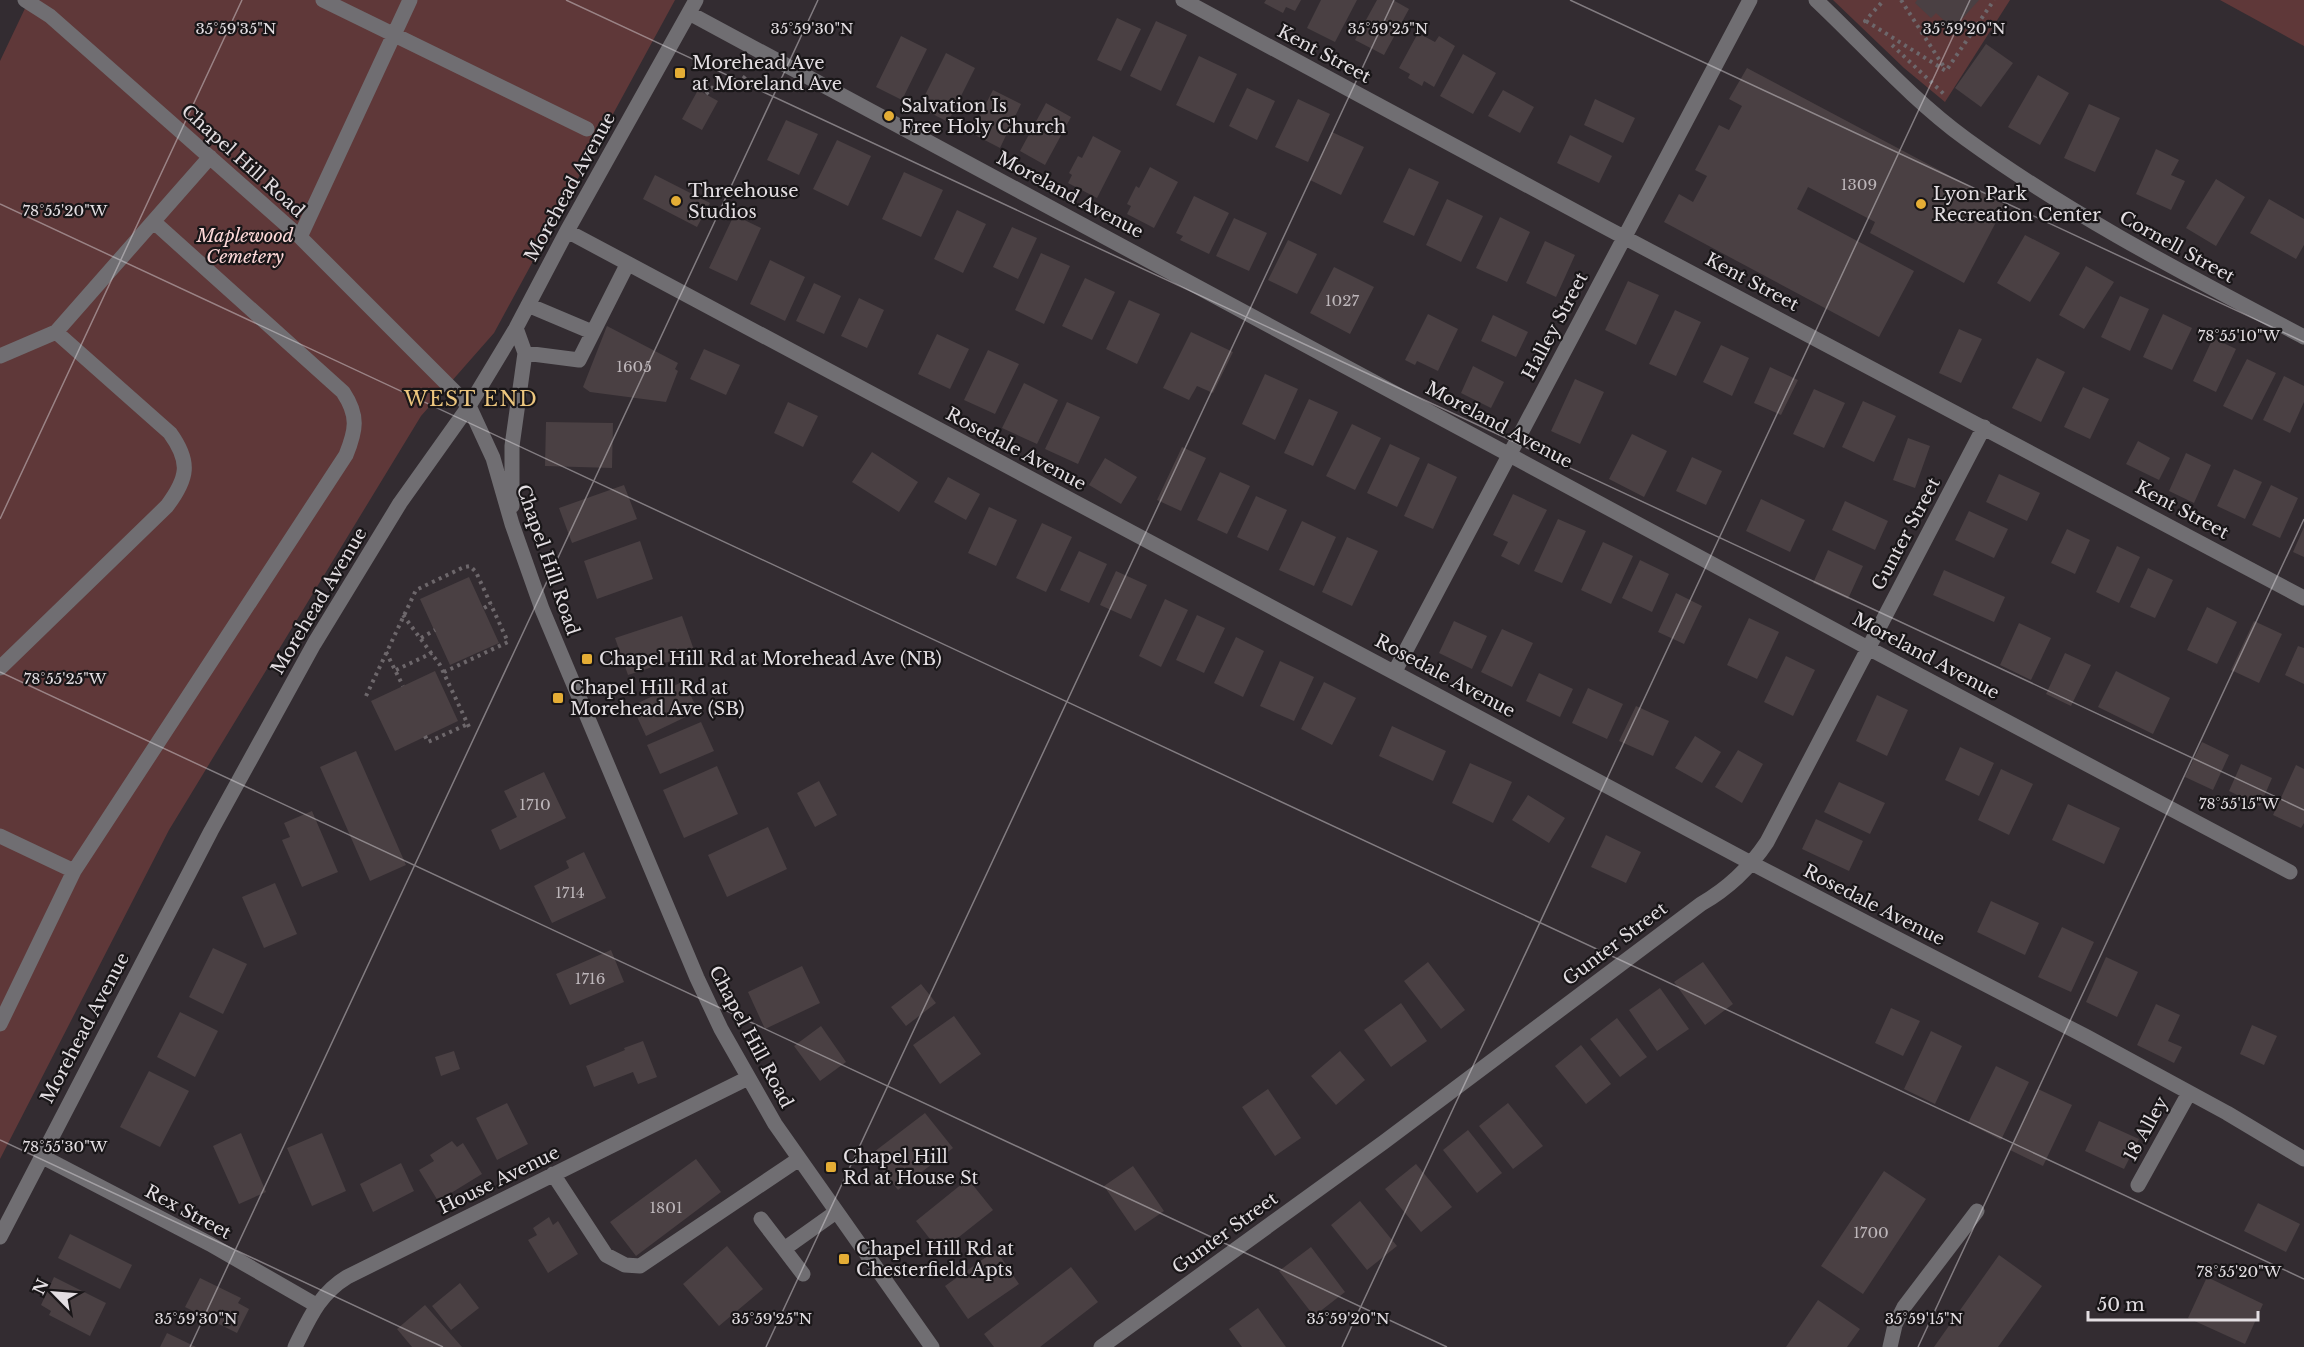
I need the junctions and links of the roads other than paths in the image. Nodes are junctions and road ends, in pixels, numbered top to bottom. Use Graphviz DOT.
graph roads {
  1 [pos="25,0"];
  2 [pos="323,0"];
  3 [pos="410,0"];
  4 [pos="1183,0"];
  5 [pos="1750,0"];
  6 [pos="1815,0"];
  7 [pos="693,6"];
  8 [pos="394,35"];
  9 [pos="587,129"];
  10 [pos="210,157"];
  11 [pos="154,222"];
  12 [pos="567,231"];
  13 [pos="300,237"];
  14 [pos="1624,237"];
  15 [pos="627,265"];
  16 [pos="528,304"];
  17 [pos="516,328"];
  18 [pos="56,332"];
  19 [pos="592,332"];
  20 [pos="2304,337"];
  21 [pos="525,352"];
  22 [pos="0,356"];
  23 [pos="469,406"];
  24 [pos="1984,427"];
  25 [pos="1509,453"];
  26 [pos="512,524"];
  27 [pos="2304,598"];
  28 [pos="1868,648"];
  29 [pos="0,668"];
  30 [pos="1395,671"];
  31 [pos="0,836"];
  32 [pos="1753,864"];
  33 [pos="75,872"];
  34 [pos="2290,872"];
  35 [pos="0,1024"];
  36 [pos="748,1078"];
  37 [pos="2189,1093"];
  38 [pos="40,1156"];
  39 [pos="799,1159"];
  40 [pos="2304,1159"];
  41 [pos="554,1174"];
  42 [pos="2138,1185"];
  43 [pos="1977,1211"];
  44 [pos="836,1212"];
  45 [pos="761,1219"];
  46 [pos="0,1237"];
  47 [pos="784,1249"];
  48 [pos="803,1274"];
  49 [pos="316,1305"];
  50 [pos="295,1347"];
  51 [pos="932,1347"];
  52 [pos="1101,1347"];
  53 [pos="1890,1347"];
  1 -- 10 [label="street, Chapel Hill Road"];
  2 -- 8 [label="street"];
  3 -- 8 [label="street"];
  4 -- 14 [label="street, Kent Street"];
  5 -- 14 [label="street, Halley Street"];
  6 -- 20 [label="street, Cornell Street"];
  7 -- 12 [label="street, Morehead Avenue"];
  7 -- 25 [label="street, Moreland Avenue"];
  8 -- 9 [label="street"];
  8 -- 13 [label="street"];
  10 -- 11 [label="street"];
  10 -- 13 [label="street, Chapel Hill Road"];
  11 -- 18 [label="street"];
  11 -- 33 [label="street"];
  12 -- 15 [label="street, Rosedale Avenue"];
  12 -- 16 [label="street, Morehead Avenue"];
  13 -- 23 [label="street, Chapel Hill Road"];
  14 -- 24 [label="street, Kent Street"];
  14 -- 25 [label="street, Halley Street"];
  15 -- 19 [label="street"];
  15 -- 30 [label="street, Rosedale Avenue"];
  16 -- 17 [label="street, Morehead Avenue"];
  16 -- 19 [label="street"];
  17 -- 21 [label="street"];
  17 -- 23 [label="street, Morehead Avenue"];
  18 -- 22 [label="street"];
  18 -- 29 [label="street"];
  19 -- 21 [label="street"];
  21 -- 26 [label="street"];
  23 -- 26 [label="street, Chapel Hill Road"];
  23 -- 38 [label="street, Morehead Avenue"];
  24 -- 27 [label="street, Kent Street"];
  24 -- 28 [label="street, Gunter Street"];
  25 -- 28 [label="street, Moreland Avenue"];
  25 -- 30 [label="street, Halley Street"];
  26 -- 36 [label="street, Chapel Hill Road"];
  28 -- 32 [label="street, Gunter Street"];
  28 -- 34 [label="street, Moreland Avenue"];
  30 -- 32 [label="street, Rosedale Avenue"];
  31 -- 33 [label="street"];
  32 -- 37 [label="street, Rosedale Avenue"];
  32 -- 52 [label="street, Gunter Street"];
  33 -- 35 [label="street"];
  36 -- 39 [label="street, Chapel Hill Road"];
  36 -- 41 [label="street, House Avenue"];
  37 -- 40 [label="street, Rosedale Avenue"];
  37 -- 42 [label="street, 18 Alley"];
  38 -- 46 [label="street, Morehead Avenue"];
  38 -- 49 [label="street, Rex Street"];
  39 -- 41 [label="street"];
  39 -- 44 [label="street, Chapel Hill Road"];
  41 -- 49 [label="street, House Avenue"];
  43 -- 53 [label="street"];
  44 -- 47 [label="street"];
  44 -- 51 [label="street, Chapel Hill Road"];
  45 -- 47 [label="street"];
  47 -- 48 [label="street"];
  49 -- 50 [label="street, House Avenue"];
}
